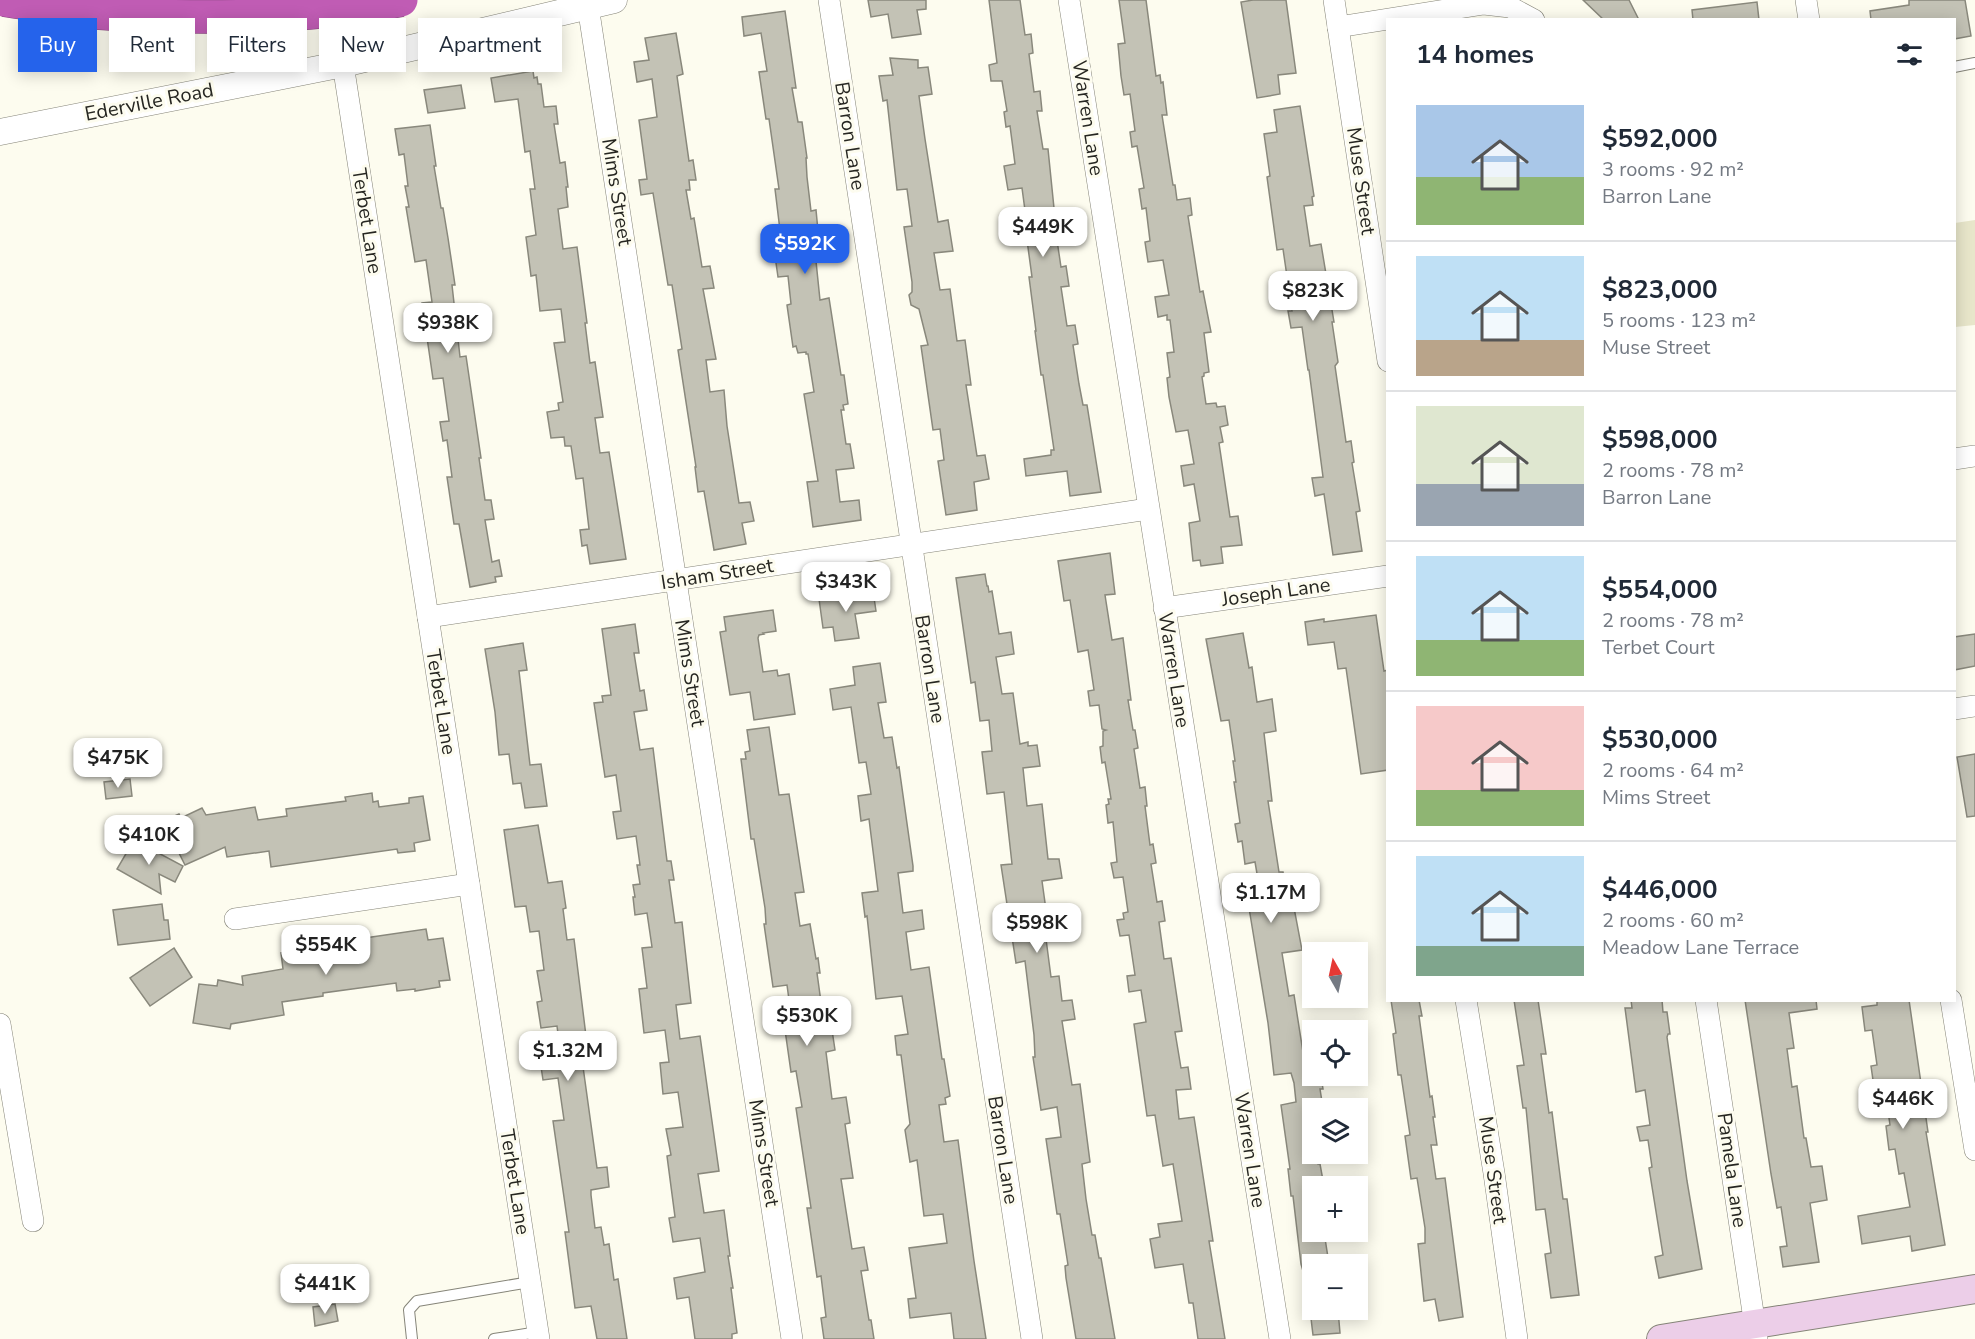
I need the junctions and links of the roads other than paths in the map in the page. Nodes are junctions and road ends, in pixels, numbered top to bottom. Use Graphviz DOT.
graph roads {
  1 [pos="4,0"];
  2 [pos="401,0"];
  3 [pos="614,0"];
  4 [pos="829,0"];
  5 [pos="1070,0"];
  6 [pos="1334,0"];
  7 [pos="1806,0"];
  8 [pos="588,6"];
  9 [pos="1395,18"];
  10 [pos="1530,18"];
  11 [pos="1809,18"];
  12 [pos="1386,19"];
  13 [pos="1338,27"];
  14 [pos="406,49"];
  15 [pos="1975,63"];
  16 [pos="1956,67"];
  17 [pos="319,69"];
  18 [pos="344,72"];
  19 [pos="0,132"];
  20 [pos="1386,348"];
  21 [pos="1975,456"];
  22 [pos="1956,459"];
  23 [pos="1148,510"];
  24 [pos="912,545"];
  25 [pos="1386,576"];
  26 [pos="676,580"];
  27 [pos="1164,608"];
  28 [pos="428,617"];
  29 [pos="1975,706"];
  30 [pos="1956,709"];
  31 [pos="469,884"];
  32 [pos="235,919"];
  33 [pos="1466,1002"];
  34 [pos="1706,1002"];
  35 [pos="1951,1002"];
  36 [pos="0,1024"];
  37 [pos="1975,1150"];
  38 [pos="33,1221"];
  39 [pos="530,1282"];
  40 [pos="1975,1289"];
  41 [pos="1756,1332"];
  42 [pos="538,1336"];
  43 [pos="412,1339"];
  44 [pos="494,1339"];
  45 [pos="792,1339"];
  46 [pos="1032,1339"];
  47 [pos="1280,1339"];
  48 [pos="1516,1339"];
  49 [pos="1661,1339"];
  1 -- 2 [label="highway, bridge"];
  3 -- 8 [label="street, Ederville Road"];
  4 -- 24 [label="street, Barron Lane"];
  5 -- 23 [label="street, Warren Lane"];
  6 -- 13 [label="street, Muse Street"];
  7 -- 11 [label="street"];
  8 -- 14 [label="street, Ederville Road"];
  8 -- 26 [label="street, Mims Street"];
  9 -- 10 [label="street"];
  12 -- 13 [label="street"];
  13 -- 20 [label="street, Muse Street"];
  15 -- 16 [label="lane"];
  17 -- 19 [label="street, Ederville Road"];
  18 -- 28 [label="street, Terbet Lane"];
  21 -- 22 [label="street"];
  23 -- 24 [label="street, Isham Street"];
  23 -- 27 [label="street, Warren Lane"];
  24 -- 26 [label="street, Isham Street"];
  24 -- 46 [label="street, Barron Lane"];
  25 -- 27 [label="street, Joseph Lane"];
  26 -- 28 [label="street, Isham Street"];
  26 -- 45 [label="street, Mims Street"];
  27 -- 47 [label="street, Warren Lane"];
  28 -- 31 [label="street, Terbet Lane"];
  29 -- 30 [label="street"];
  31 -- 32 [label="street"];
  31 -- 39 [label="street, Terbet Lane"];
  33 -- 48 [label="street, Muse Street"];
  34 -- 41 [label="street, Pamela Lane"];
  35 -- 37 [label="street"];
  36 -- 38 [label="street"];
  39 -- 42 [label="street, Terbet Lane"];
  39 -- 43 [label="lane"];
  40 -- 41 [label="main road"];
  41 -- 49 [label="main road"];
  42 -- 44 [label="lane"];
}
